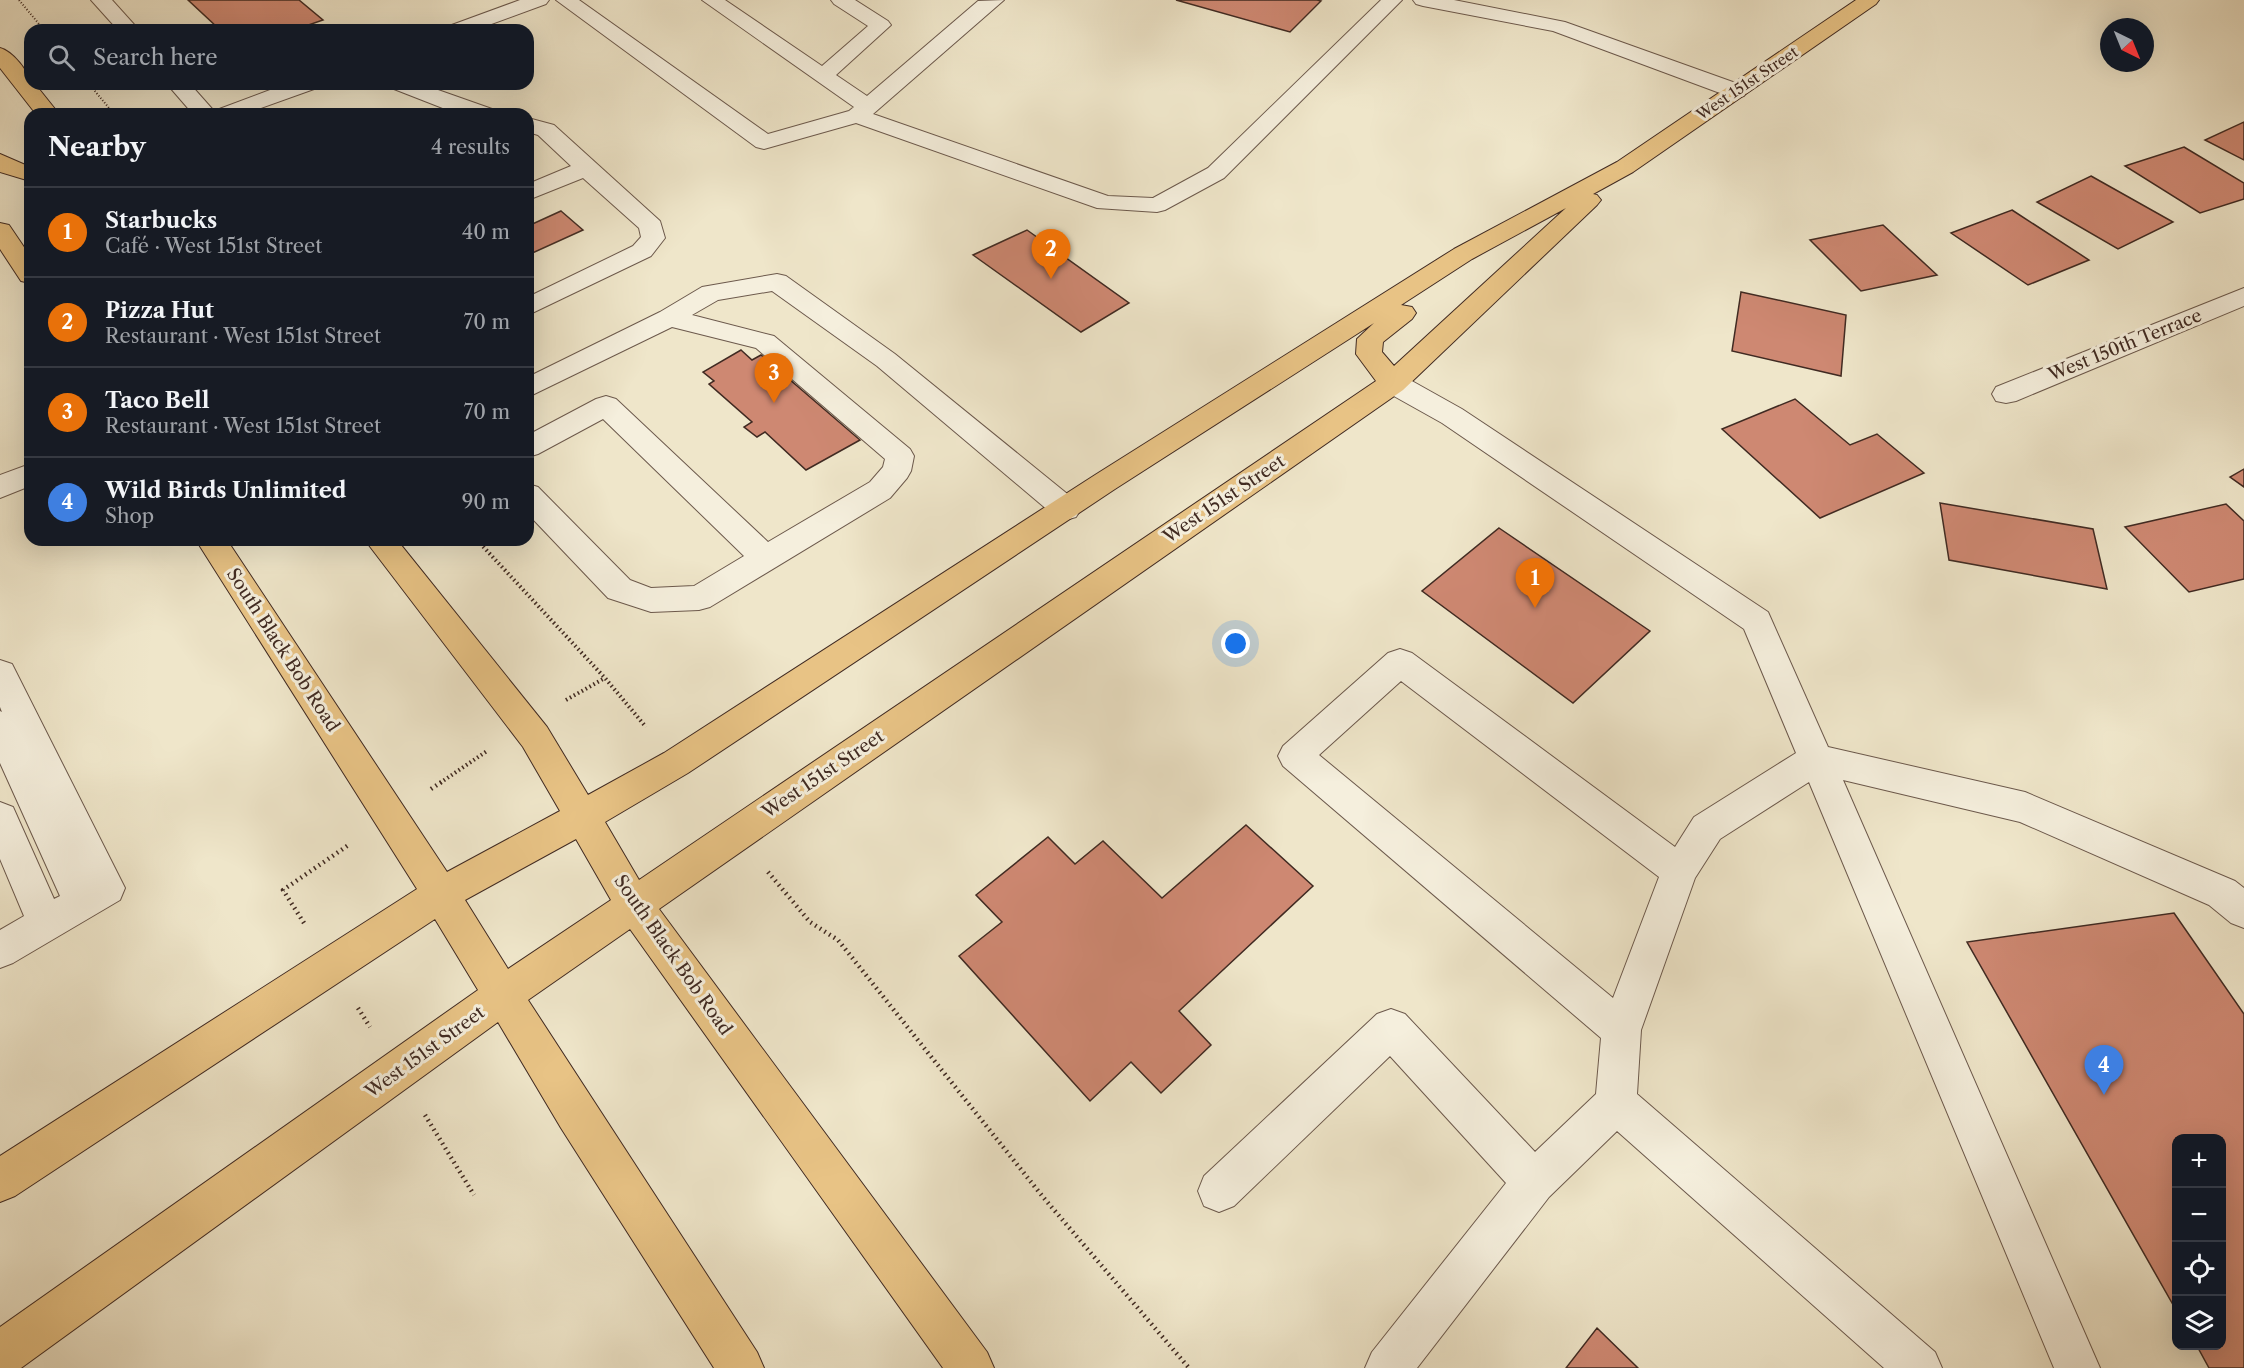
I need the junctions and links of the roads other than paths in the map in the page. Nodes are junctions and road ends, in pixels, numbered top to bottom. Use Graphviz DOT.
graph roads {
  1 [pos="101,0"];
  2 [pos="539,0"];
  3 [pos="566,0"];
  4 [pos="712,0"];
  5 [pos="841,0"];
  6 [pos="994,0"];
  7 [pos="1392,0"];
  8 [pos="1423,0"];
  9 [pos="1869,0"];
  10 [pos="123,24"];
  11 [pos="473,24"];
  12 [pos="0,54"];
  13 [pos="823,76"];
  14 [pos="24,84"];
  15 [pos="29,90"];
  16 [pos="184,90"];
  17 [pos="289,90"];
  18 [pos="417,90"];
  19 [pos="1736,91"];
  20 [pos="43,108"];
  21 [pos="200,108"];
  22 [pos="240,108"];
  23 [pos="462,108"];
  24 [pos="863,111"];
  25 [pos="534,127"];
  26 [pos="0,161"];
  27 [pos="1625,167"];
  28 [pos="586,168"];
  29 [pos="24,172"];
  30 [pos="534,190"];
  31 [pos="0,230"];
  32 [pos="1508,230"];
  33 [pos="24,266"];
  34 [pos="2244,296"];
  35 [pos="534,304"];
  36 [pos="669,318"];
  37 [pos="1393,383"];
  38 [pos="534,385"];
  39 [pos="2006,394"];
  40 [pos="534,444"];
  41 [pos="24,477"];
  42 [pos="0,487"];
  43 [pos="534,501"];
  44 [pos="1066,508"];
  45 [pos="215,546"];
  46 [pos="385,546"];
  47 [pos="765,558"];
  48 [pos="0,673"];
  49 [pos="0,725"];
  50 [pos="1816,759"];
  51 [pos="582,817"];
  52 [pos="0,818"];
  53 [pos="1679,870"];
  54 [pos="441,894"];
  55 [pos="81,902"];
  56 [pos="634,905"];
  57 [pos="2244,911"];
  58 [pos="46,923"];
  59 [pos="0,950"];
  60 [pos="503,995"];
  61 [pos="1621,1030"];
  62 [pos="1616,1103"];
  63 [pos="0,1181"];
  64 [pos="1534,1182"];
  65 [pos="1219,1191"];
  66 [pos="0,1355"];
  67 [pos="741,1368"];
  68 [pos="971,1368"];
  69 [pos="1388,1368"];
  70 [pos="1919,1368"];
  71 [pos="2077,1368"];
  1 -- 10 [label="street"];
  2 -- 11 [label="street"];
  3 -- 24 [label="street"];
  4 -- 13 [label="street"];
  5 -- 13 [label="street"];
  6 -- 24 [label="street"];
  7 -- 24 [label="street"];
  8 -- 19 [label="street"];
  9 -- 19 [label="main road, West 151st Street"];
  12 -- 14 [label="main road"];
  13 -- 24 [label="street"];
  15 -- 20 [label="main road"];
  16 -- 21 [label="street"];
  17 -- 22 [label="street"];
  18 -- 23 [label="street"];
  19 -- 27 [label="main road, West 151st Street"];
  25 -- 28 [label="street"];
  26 -- 29 [label="main road"];
  27 -- 32 [label="main road, West 151st Street"];
  27 -- 37 [label="main road, West 151st Street"];
  28 -- 30 [label="street"];
  28 -- 35 [label="street"];
  31 -- 33 [label="main road"];
  32 -- 37 [label="main road"];
  32 -- 44 [label="main road, West 151st Street"];
  34 -- 39 [label="street, West 150th Terrace"];
  36 -- 38 [label="street"];
  36 -- 44 [label="street"];
  36 -- 47 [label="street"];
  37 -- 50 [label="street"];
  37 -- 56 [label="main road, West 151st Street"];
  40 -- 47 [label="street"];
  41 -- 42 [label="street"];
  43 -- 47 [label="street"];
  44 -- 51 [label="main road, West 151st Street"];
  45 -- 54 [label="main road, South Black Bob Road"];
  46 -- 51 [label="main road, South Black Bob Road"];
  48 -- 55 [label="street"];
  49 -- 55 [label="street"];
  50 -- 53 [label="street"];
  50 -- 57 [label="street"];
  50 -- 71 [label="street"];
  51 -- 54 [label="main road, West 151st Street"];
  51 -- 56 [label="main road, South Black Bob Road"];
  52 -- 58 [label="street"];
  53 -- 61 [label="street"];
  53 -- 61 [label="street"];
  54 -- 60 [label="main road, South Black Bob Road"];
  54 -- 63 [label="main road, West 151st Street"];
  55 -- 58 [label="street"];
  56 -- 60 [label="main road, West 151st Street"];
  56 -- 68 [label="main road, South Black Bob Road"];
  58 -- 59 [label="street"];
  60 -- 66 [label="main road, West 151st Street"];
  60 -- 67 [label="main road, South Black Bob Road"];
  61 -- 62 [label="street"];
  62 -- 64 [label="street"];
  62 -- 70 [label="street"];
  64 -- 65 [label="street"];
  64 -- 69 [label="street"];
}
